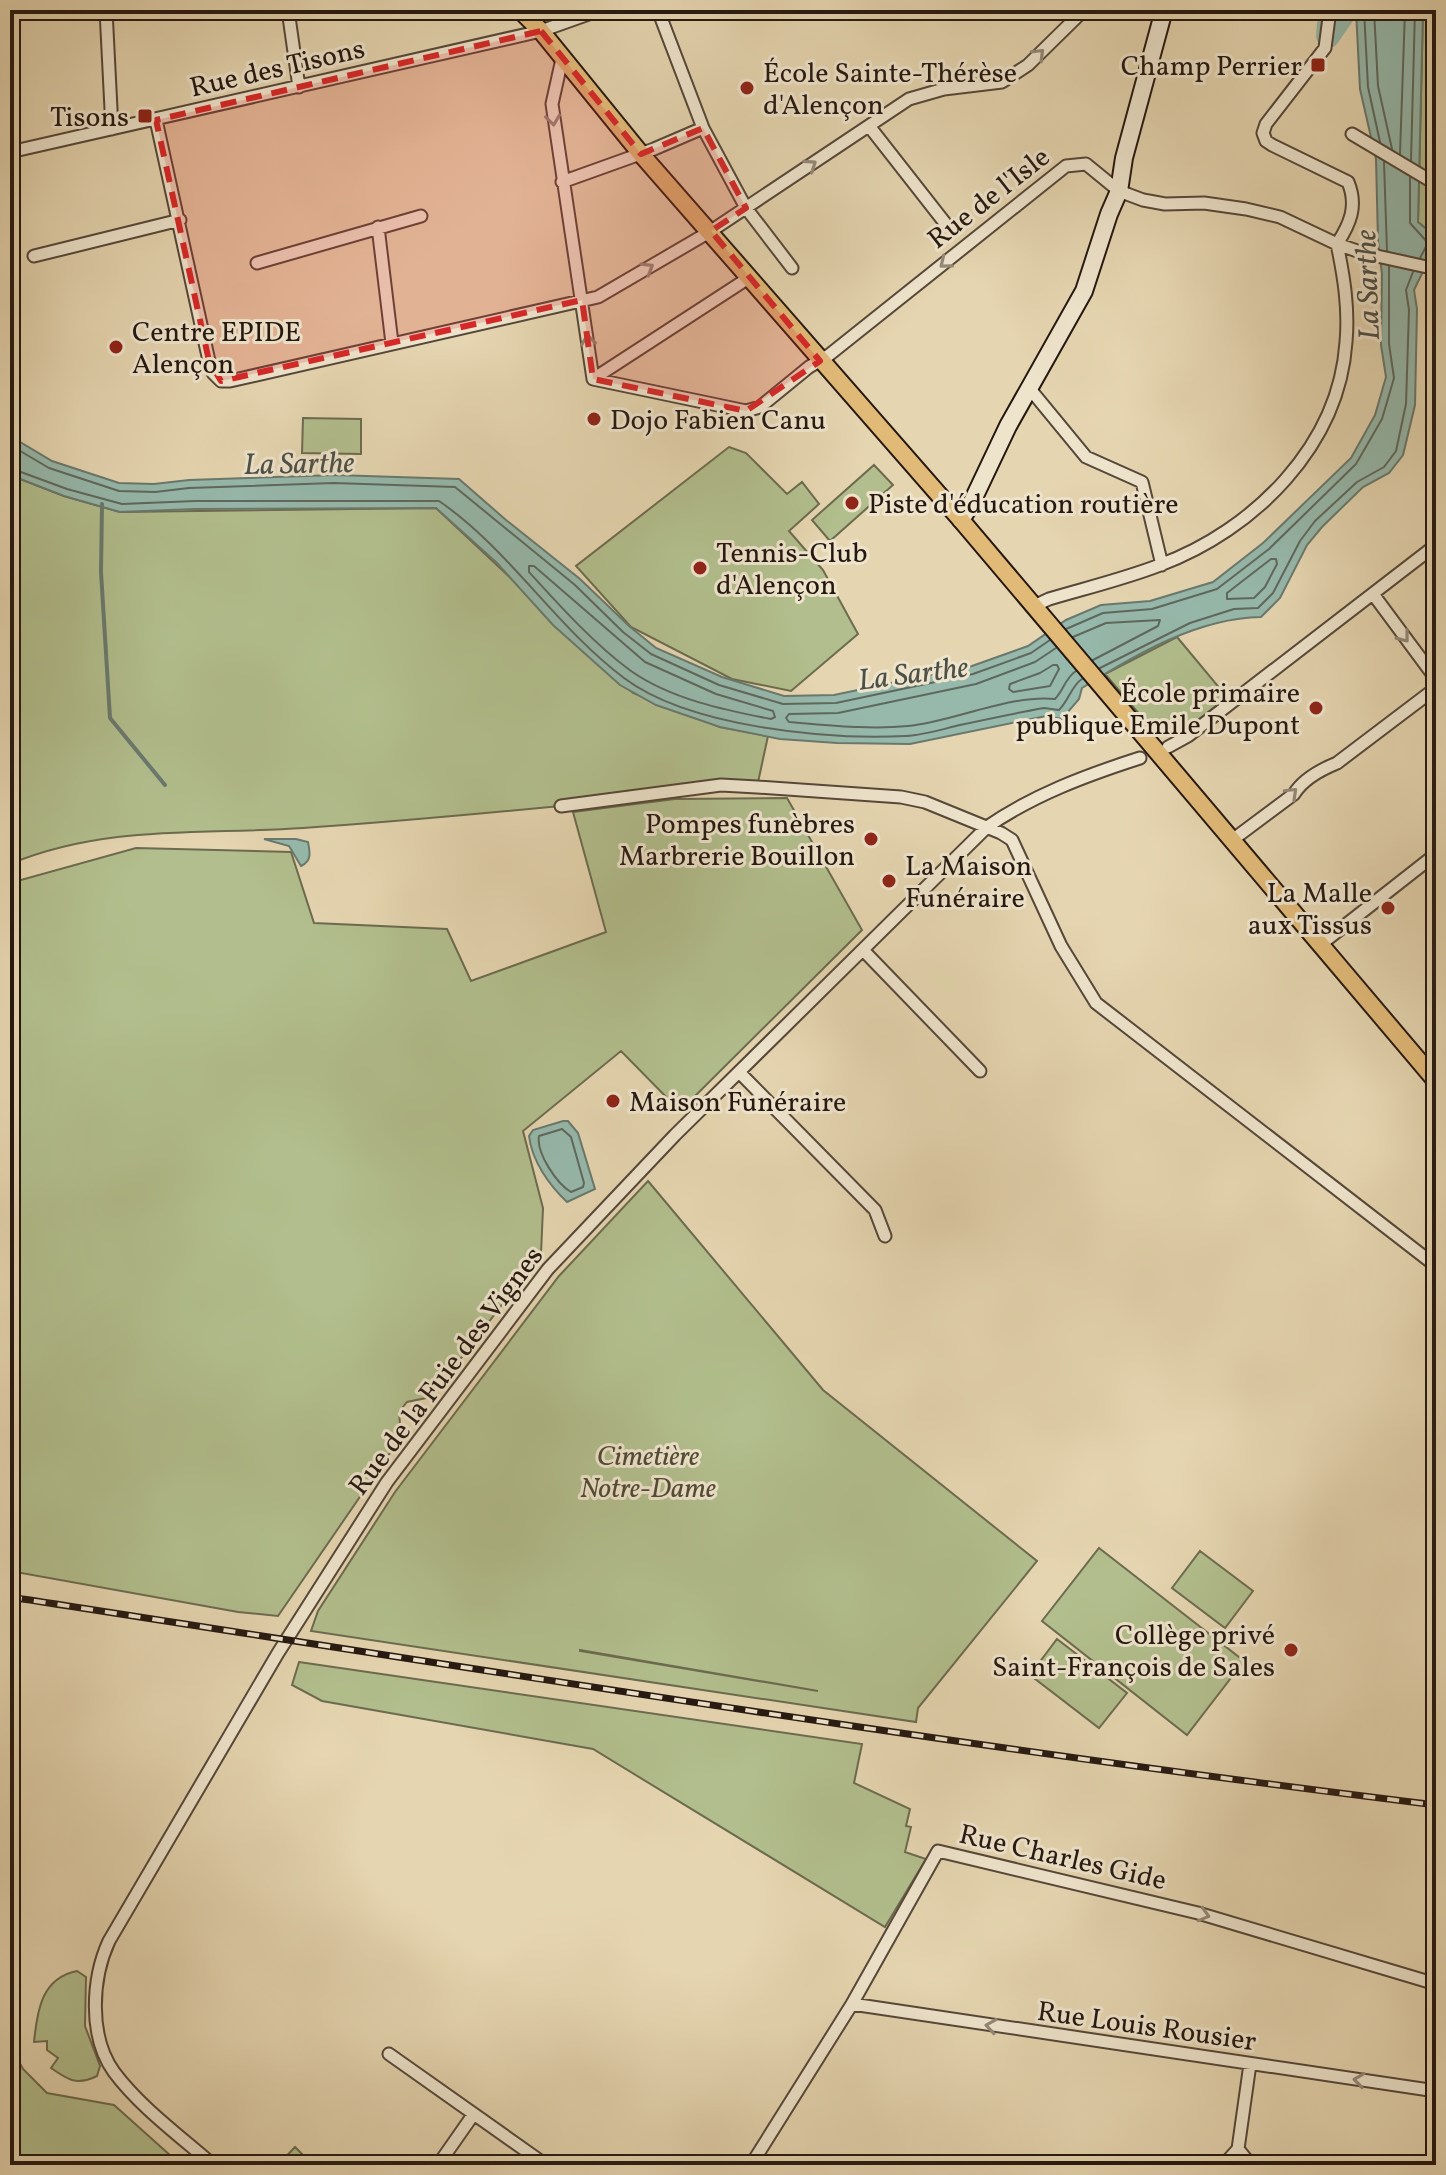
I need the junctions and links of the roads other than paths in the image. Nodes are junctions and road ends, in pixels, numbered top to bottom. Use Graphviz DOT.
graph roads {
  1 [pos="106,10"];
  2 [pos="288,10"];
  3 [pos="520,10"];
  4 [pos="600,10"];
  5 [pos="658,10"];
  6 [pos="1084,10"];
  7 [pos="1164,10"];
  8 [pos="1330,10"];
  9 [pos="541,31"];
  10 [pos="562,59"];
  11 [pos="299,87"];
  12 [pos="156,120"];
  13 [pos="869,126"];
  14 [pos="703,128"];
  15 [pos="112,129"];
  16 [pos="1352,134"];
  17 [pos="10,152"];
  18 [pos="641,154"];
  19 [pos="562,182"];
  20 [pos="1436,184"];
  21 [pos="1119,191"];
  22 [pos="746,208"];
  23 [pos="421,216"];
  24 [pos="180,220"];
  25 [pos="945,223"];
  26 [pos="378,227"];
  27 [pos="711,231"];
  28 [pos="1337,244"];
  29 [pos="34,256"];
  30 [pos="257,263"];
  31 [pos="792,268"];
  32 [pos="1436,269"];
  33 [pos="750,277"];
  34 [pos="582,300"];
  35 [pos="392,343"];
  36 [pos="820,361"];
  37 [pos="593,379"];
  38 [pos="1030,389"];
  39 [pos="961,520"];
  40 [pos="1436,545"];
  41 [pos="1162,565"];
  42 [pos="1373,594"];
  43 [pos="1034,606"];
  44 [pos="1436,679"];
  45 [pos="1436,688"];
  46 [pos="1168,747"];
  47 [pos="1140,758"];
  48 [pos="561,806"];
  49 [pos="987,827"];
  50 [pos="1231,841"];
  51 [pos="1436,854"];
  52 [pos="1320,945"];
  53 [pos="863,950"];
  54 [pos="980,1071"];
  55 [pos="739,1072"];
  56 [pos="1436,1081"];
  57 [pos="885,1236"];
  58 [pos="1436,1266"];
  59 [pos="1436,1984"];
  60 [pos="852,2004"];
  61 [pos="389,2054"];
  62 [pos="1250,2064"];
  63 [pos="1436,2091"];
  64 [pos="473,2115"];
  65 [pos="1238,2149"];
  66 [pos="213,2165"];
  67 [pos="438,2165"];
  68 [pos="546,2165"];
  69 [pos="751,2165"];
  70 [pos="1227,2165"];
  71 [pos="1251,2165"];
  1 -- 15 [label="street"];
  2 -- 11 [label="street"];
  3 -- 9 [label="main road"];
  4 -- 9 [label="street, Rue des Tisons"];
  5 -- 14 [label="street"];
  13 -- 6 [label="street, one-way"];
  7 -- 21 [label="street"];
  8 -- 28 [label="street"];
  9 -- 10 [label="main road"];
  9 -- 11 [label="street, Rue des Tisons"];
  10 -- 18 [label="main road"];
  10 -- 19 [label="street, one-way"];
  11 -- 12 [label="street, Rue des Tisons"];
  12 -- 15 [label="street, Rue des Tisons"];
  12 -- 24 [label="street"];
  22 -- 13 [label="street, one-way"];
  13 -- 25 [label="street"];
  14 -- 18 [label="street"];
  14 -- 22 [label="street"];
  15 -- 17 [label="street, Rue des Tisons"];
  16 -- 20 [label="street"];
  18 -- 19 [label="street"];
  18 -- 27 [label="main road"];
  19 -- 34 [label="street"];
  21 -- 28 [label="street"];
  21 -- 36 [label="street, Rue de l'Isle, one-way"];
  21 -- 38 [label="street"];
  22 -- 27 [label="street"];
  22 -- 31 [label="street"];
  23 -- 26 [label="street"];
  24 -- 29 [label="street"];
  24 -- 35 [label="street"];
  26 -- 30 [label="street"];
  26 -- 35 [label="street"];
  27 -- 33 [label="main road"];
  34 -- 27 [label="street, one-way"];
  28 -- 32 [label="street"];
  28 -- 41 [label="street"];
  33 -- 36 [label="main road"];
  33 -- 37 [label="street"];
  34 -- 35 [label="street"];
  37 -- 34 [label="street, one-way"];
  36 -- 37 [label="street, Rue de l'Isle"];
  36 -- 39 [label="main road"];
  38 -- 39 [label="street"];
  38 -- 41 [label="street"];
  39 -- 43 [label="main road"];
  40 -- 42 [label="street"];
  41 -- 43 [label="street"];
  42 -- 44 [label="street, one-way"];
  42 -- 46 [label="street"];
  43 -- 50 [label="main road"];
  50 -- 45 [label="street, one-way"];
  47 -- 49 [label="street, Rue de la Fuie des Vignes"];
  48 -- 49 [label="street"];
  49 -- 53 [label="street, Rue de la Fuie des Vignes"];
  49 -- 58 [label="street"];
  50 -- 52 [label="main road"];
  51 -- 52 [label="street"];
  52 -- 56 [label="main road"];
  53 -- 54 [label="street"];
  53 -- 55 [label="street, Rue de la Fuie des Vignes"];
  55 -- 57 [label="street"];
  55 -- 66 [label="street, Rue de la Fuie des Vignes"];
  60 -- 59 [label="street, Rue Charles Gide, one-way"];
  62 -- 60 [label="street, Rue Louis Rousier, one-way"];
  60 -- 69 [label="street, Rue Charles Gide"];
  61 -- 64 [label="street"];
  63 -- 62 [label="street, Rue Louis Rousier, one-way"];
  62 -- 65 [label="street"];
  64 -- 67 [label="street"];
  64 -- 68 [label="street"];
  65 -- 70 [label="street"];
  65 -- 71 [label="street"];
}
